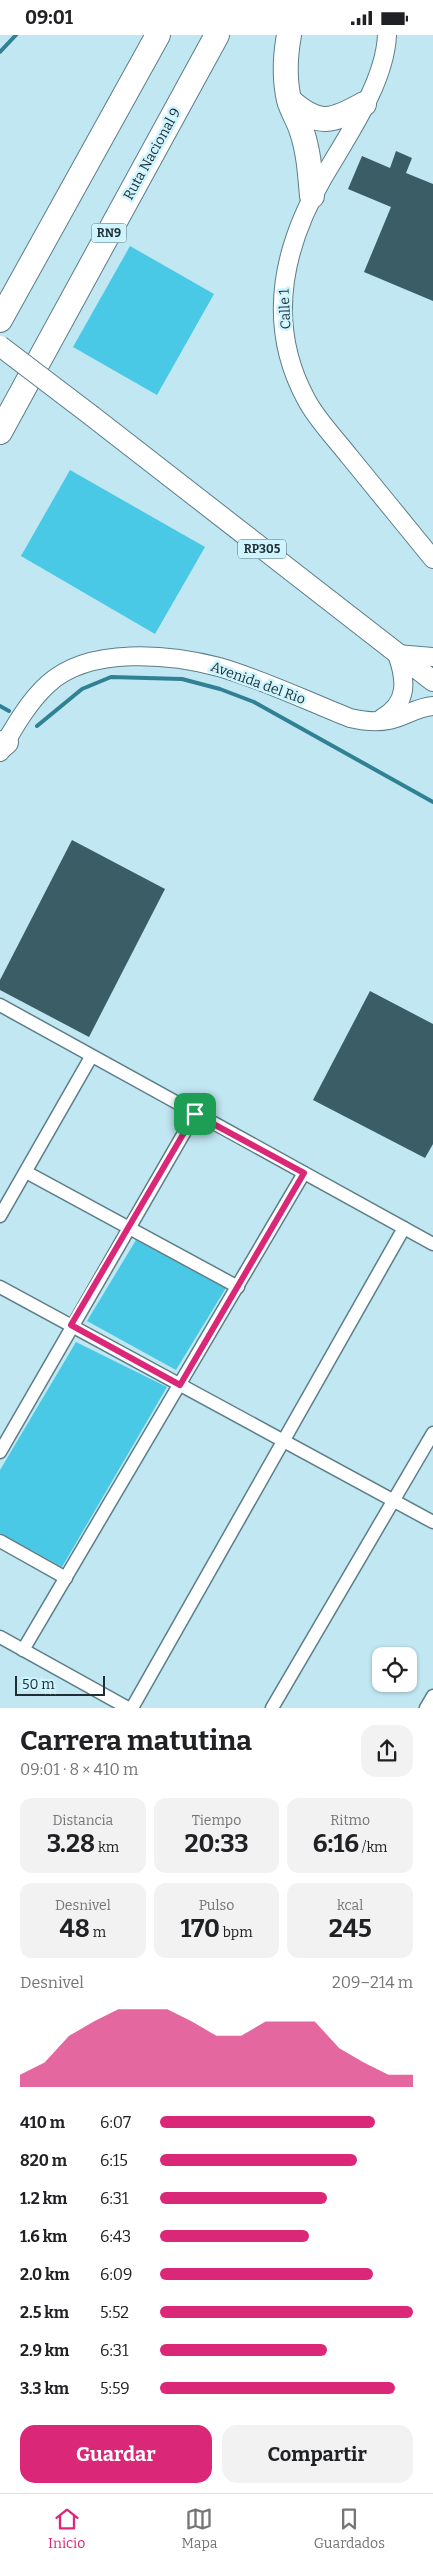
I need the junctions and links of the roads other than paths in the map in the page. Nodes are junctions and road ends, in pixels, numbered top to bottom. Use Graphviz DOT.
graph roads {
  1 [pos="158,35"];
  2 [pos="218,35"];
  3 [pos="289,35"];
  4 [pos="387,35"];
  5 [pos="290,101"];
  6 [pos="364,104"];
  7 [pos="312,196"];
  8 [pos="0,320"];
  9 [pos="0,346"];
  10 [pos="0,432"];
  11 [pos="433,559"];
  12 [pos="397,654"];
  13 [pos="433,657"];
  14 [pos="433,681"];
  15 [pos="433,706"];
  16 [pos="370,723"];
  17 [pos="2,747"];
  18 [pos="0,1005"];
  19 [pos="91,1057"];
  20 [pos="195,1114"];
  21 [pos="26,1172"];
  22 [pos="304,1173"];
  23 [pos="0,1216"];
  24 [pos="404,1228"];
  25 [pos="129,1229"];
  26 [pos="433,1244"];
  27 [pos="0,1287"];
  28 [pos="238,1287"];
  29 [pos="71,1325"];
  30 [pos="180,1385"];
  31 [pos="433,1433"];
  32 [pos="284,1442"];
  33 [pos="0,1452"];
  34 [pos="394,1501"];
  35 [pos="433,1522"];
  36 [pos="0,1541"];
  37 [pos="66,1578"];
  38 [pos="0,1637"];
  39 [pos="23,1650"];
  40 [pos="433,1696"];
  41 [pos="128,1708"];
  42 [pos="132,1708"];
  43 [pos="272,1708"];
  44 [pos="426,1708"];
  1 -- 8 [label="highway"];
  2 -- 10 [label="highway, Ruta Nacional 9 / RN9"];
  3 -- 5 [label="highway"];
  4 -- 6 [label="street, Calle 1"];
  5 -- 6 [label="highway"];
  5 -- 7 [label="highway"];
  6 -- 7 [label="street, Calle 1"];
  7 -- 11 [label="street, Calle 1"];
  9 -- 12 [label="main road, RP305, bridge"];
  12 -- 13 [label="street"];
  12 -- 14 [label="main road, RP305"];
  12 -- 16 [label="street"];
  15 -- 16 [label="street, Avenida del Rio"];
  16 -- 17 [label="street, Avenida del Rio"];
  18 -- 19 [label="street"];
  19 -- 20 [label="street"];
  19 -- 21 [label="street"];
  20 -- 22 [label="street"];
  20 -- 25 [label="street"];
  21 -- 23 [label="street"];
  21 -- 25 [label="street"];
  22 -- 24 [label="street"];
  22 -- 28 [label="street"];
  24 -- 26 [label="street"];
  24 -- 32 [label="street"];
  25 -- 28 [label="street"];
  25 -- 29 [label="street"];
  27 -- 29 [label="street"];
  28 -- 30 [label="street"];
  29 -- 30 [label="street"];
  29 -- 33 [label="street"];
  30 -- 32 [label="street"];
  30 -- 37 [label="street"];
  31 -- 34 [label="street"];
  32 -- 34 [label="street"];
  32 -- 42 [label="street"];
  34 -- 35 [label="street"];
  34 -- 43 [label="street"];
  36 -- 37 [label="street"];
  37 -- 39 [label="street"];
  38 -- 39 [label="street"];
  39 -- 41 [label="street"];
  40 -- 44 [label="street"];
}
